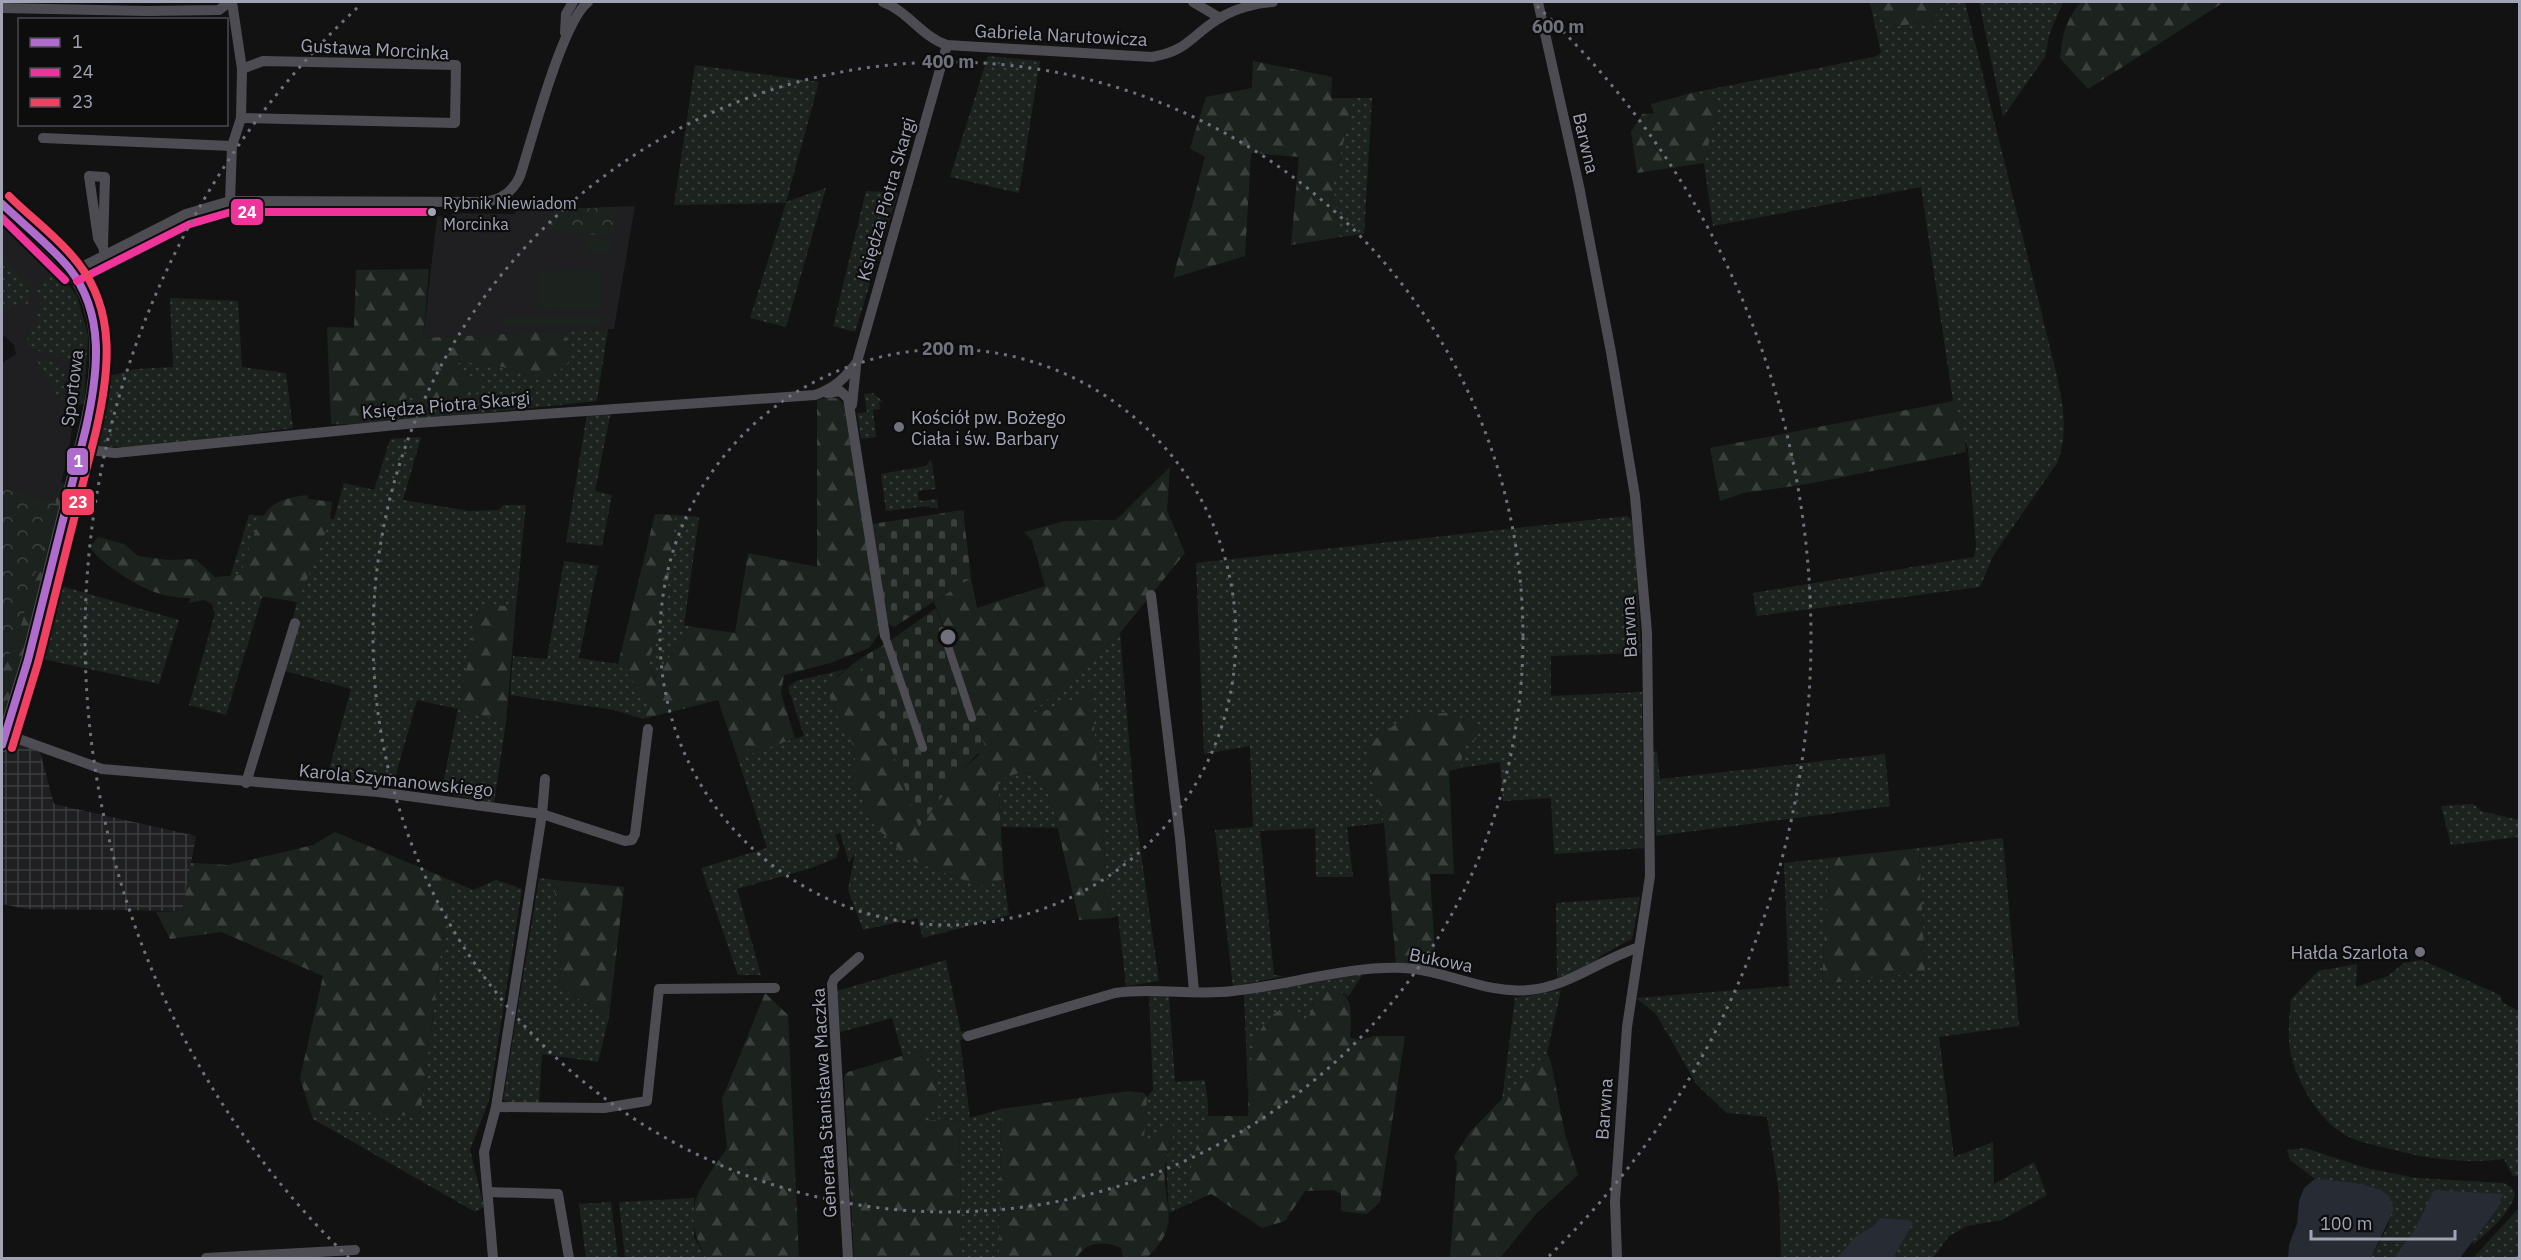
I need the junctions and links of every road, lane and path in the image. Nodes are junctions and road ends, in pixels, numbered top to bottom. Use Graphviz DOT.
graph roads {
  1 [pos="231,2"];
  2 [pos="561,2"];
  3 [pos="588,2"];
  4 [pos="883,2"];
  5 [pos="1190,2"];
  6 [pos="1273,2"];
  7 [pos="1538,2"];
  8 [pos="577,5"];
  9 [pos="2,8"];
  10 [pos="566,14"];
  11 [pos="1220,18"];
  12 [pos="564,42"];
  13 [pos="947,45"];
  14 [pos="242,69"];
  15 [pos="241,118"];
  16 [pos="43,138"];
  17 [pos="232,146"];
  18 [pos="230,201"];
  19 [pos="2,204"];
  20 [pos="104,251"];
  21 [pos="72,272"];
  22 [pos="857,362"];
  23 [pos="815,395"];
  24 [pos="852,420"];
  25 [pos="81,449"];
  26 [pos="1151,595"];
  27 [pos="295,623"];
  28 [pos="943,631"];
  29 [pos="885,636"];
  30 [pos="972,718"];
  31 [pos="648,729"];
  32 [pos="3,739"];
  33 [pos="923,748"];
  34 [pos="545,779"];
  35 [pos="246,783"];
  36 [pos="542,814"];
  37 [pos="1637,948"];
  38 [pos="858,957"];
  39 [pos="775,988"];
  40 [pos="1194,991"];
  41 [pos="968,1036"];
  42 [pos="496,1107"];
  43 [pos="488,1192"];
  44 [pos="355,1250"];
  45 [pos="206,1258"];
  46 [pos="493,1258"];
  47 [pos="569,1258"];
  48 [pos="848,1258"];
  49 [pos="1617,1258"];
  1 -- 9 [label="street"];
  1 -- 14 [label="street"];
  2 -- 10 [label="street"];
  3 -- 8 [label="street"];
  4 -- 13 [label="street"];
  5 -- 11 [label="street"];
  6 -- 11 [label="street, Gabriela Narutowicza"];
  7 -- 37 [label="street, Barwna"];
  8 -- 10 [label="street"];
  8 -- 12 [label="street"];
  10 -- 12 [label="street"];
  11 -- 13 [label="street, Gabriela Narutowicza"];
  12 -- 18 [label="street"];
  13 -- 22 [label="street, Księdza Piotra Skargi"];
  14 -- 15 [label="street"];
  14 -- 15 [label="street, Gustawa Morcinka"];
  15 -- 17 [label="street"];
  16 -- 17 [label="street"];
  17 -- 18 [label="street"];
  18 -- 20 [label="street"];
  19 -- 21 [label="street, Sportowa"];
  20 -- 20 [label="street"];
  20 -- 21 [label="street"];
  21 -- 25 [label="street, Sportowa"];
  22 -- 23 [label="street, Księdza Piotra Skargi"];
  22 -- 24 [label="street, Księdza Piotra Skargi"];
  23 -- 24 [label="street, Księdza Piotra Skargi"];
  23 -- 25 [label="street, Księdza Piotra Skargi"];
  24 -- 29 [label="street, Księdza Piotra Skargi"];
  25 -- 32 [label="street, Sportowa"];
  26 -- 40 [label="street"];
  27 -- 35 [label="street"];
  28 -- 30 [label="street"];
  29 -- 33 [label="street"];
  31 -- 36 [label="street, Karola Szymanowskiego"];
  32 -- 35 [label="street, Karola Szymanowskiego"];
  34 -- 36 [label="street"];
  35 -- 36 [label="street, Karola Szymanowskiego"];
  36 -- 42 [label="street"];
  37 -- 40 [label="street, Bukowa"];
  37 -- 49 [label="street, Barwna"];
  38 -- 48 [label="street, Generała Stanisława Maczka"];
  39 -- 42 [label="street"];
  40 -- 41 [label="street, Bukowa"];
  42 -- 43 [label="street"];
  43 -- 46 [label="street"];
  43 -- 47 [label="street"];
  44 -- 45 [label="street"];
}
